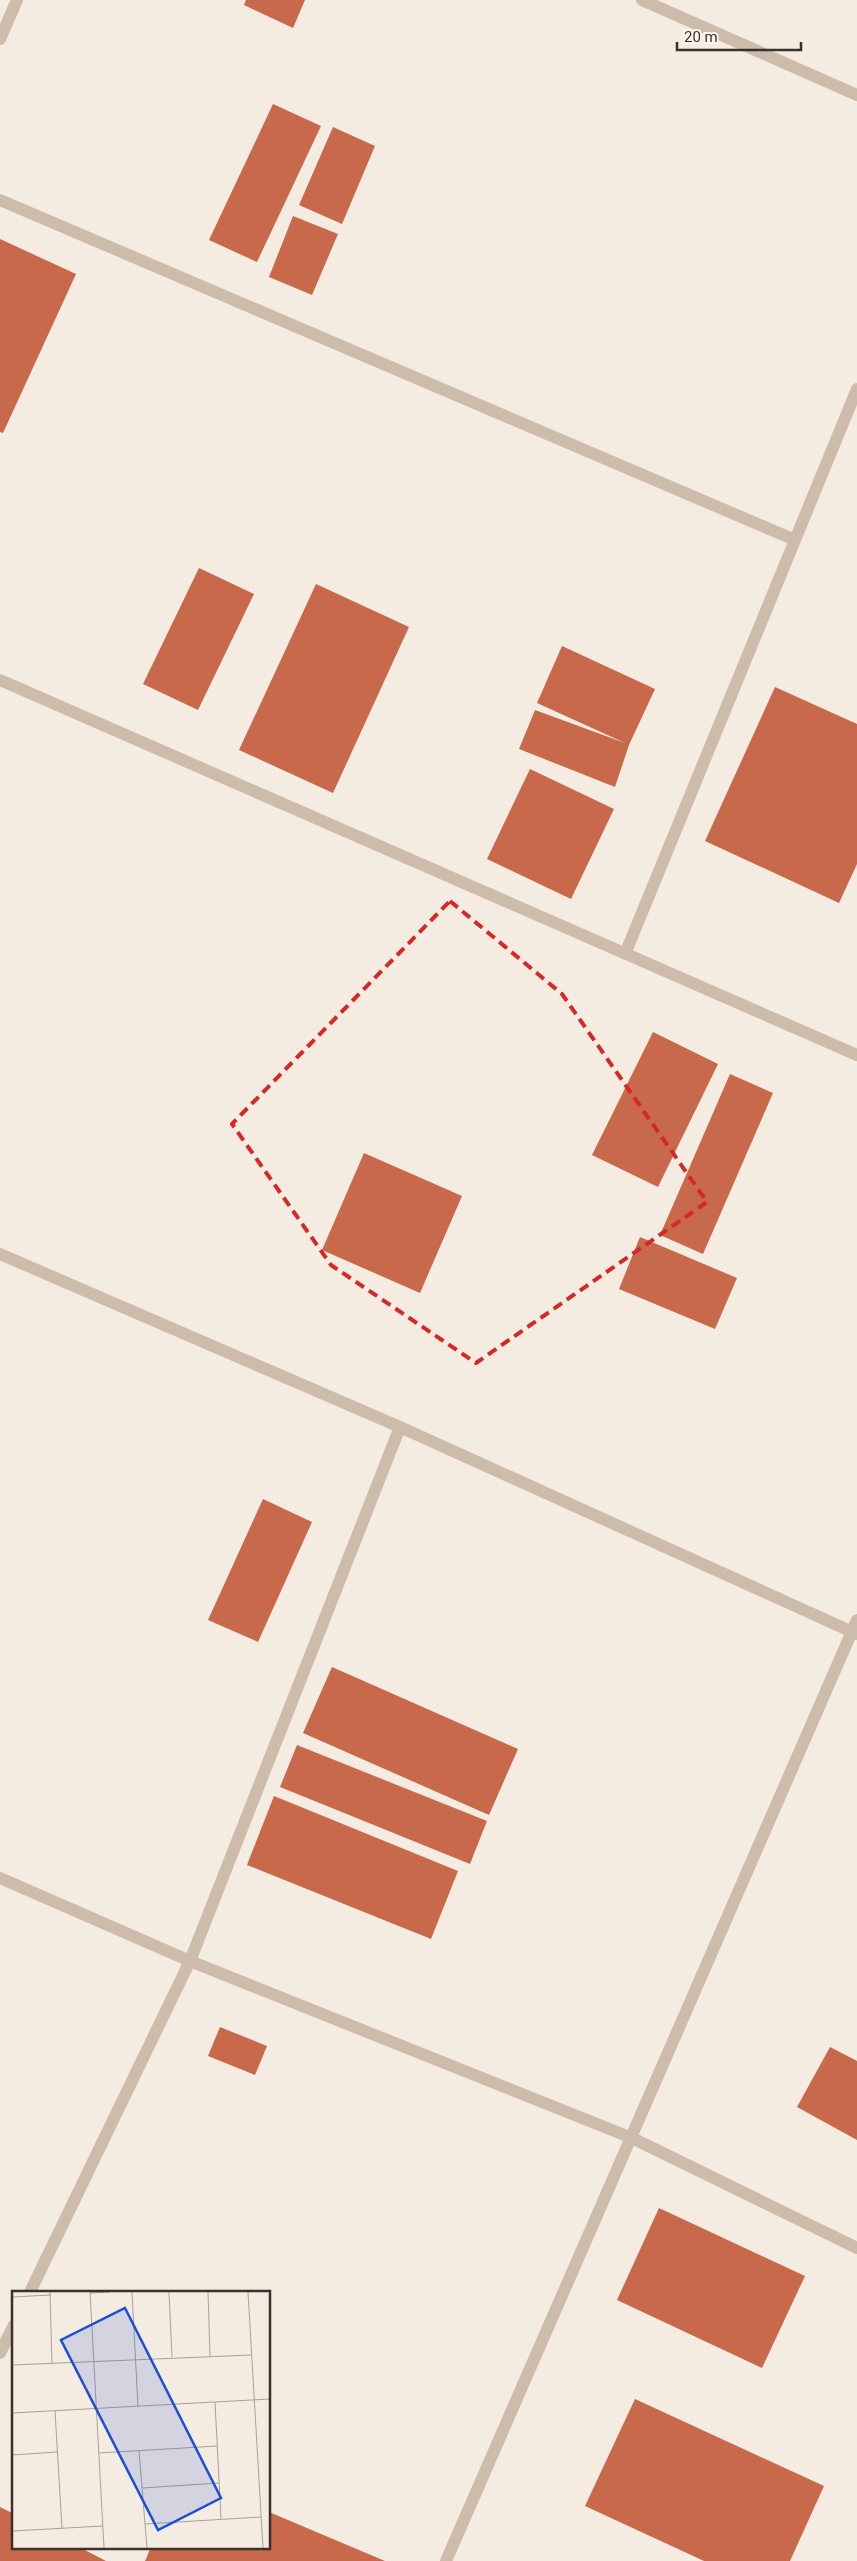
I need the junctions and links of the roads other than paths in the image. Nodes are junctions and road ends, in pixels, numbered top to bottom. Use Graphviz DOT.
graph roads {
  1 [pos="17,0"];
  2 [pos="642,0"];
  3 [pos="0,39"];
  4 [pos="857,95"];
  5 [pos="0,200"];
  6 [pos="857,389"];
  7 [pos="795,540"];
  8 [pos="0,680"];
  9 [pos="626,954"];
  10 [pos="857,1055"];
  11 [pos="0,1254"];
  12 [pos="400,1427"];
  13 [pos="857,1620"];
  14 [pos="854,1633"];
  15 [pos="0,1878"];
  16 [pos="190,1961"];
  17 [pos="632,2138"];
  18 [pos="857,2248"];
  19 [pos="30,2291"];
  20 [pos="12,2329"];
  21 [pos="0,2353"];
  22 [pos="446,2561"];
  1 -- 3 [label="street"];
  2 -- 4 [label="street"];
  5 -- 7 [label="street"];
  6 -- 7 [label="street"];
  7 -- 9 [label="street"];
  8 -- 9 [label="street"];
  9 -- 10 [label="street"];
  11 -- 12 [label="street"];
  12 -- 14 [label="street"];
  12 -- 16 [label="street"];
  13 -- 14 [label="street"];
  14 -- 17 [label="street"];
  15 -- 16 [label="street"];
  16 -- 17 [label="street"];
  16 -- 19 [label="street"];
  17 -- 18 [label="street"];
  17 -- 22 [label="street"];
  20 -- 21 [label="street"];
}
